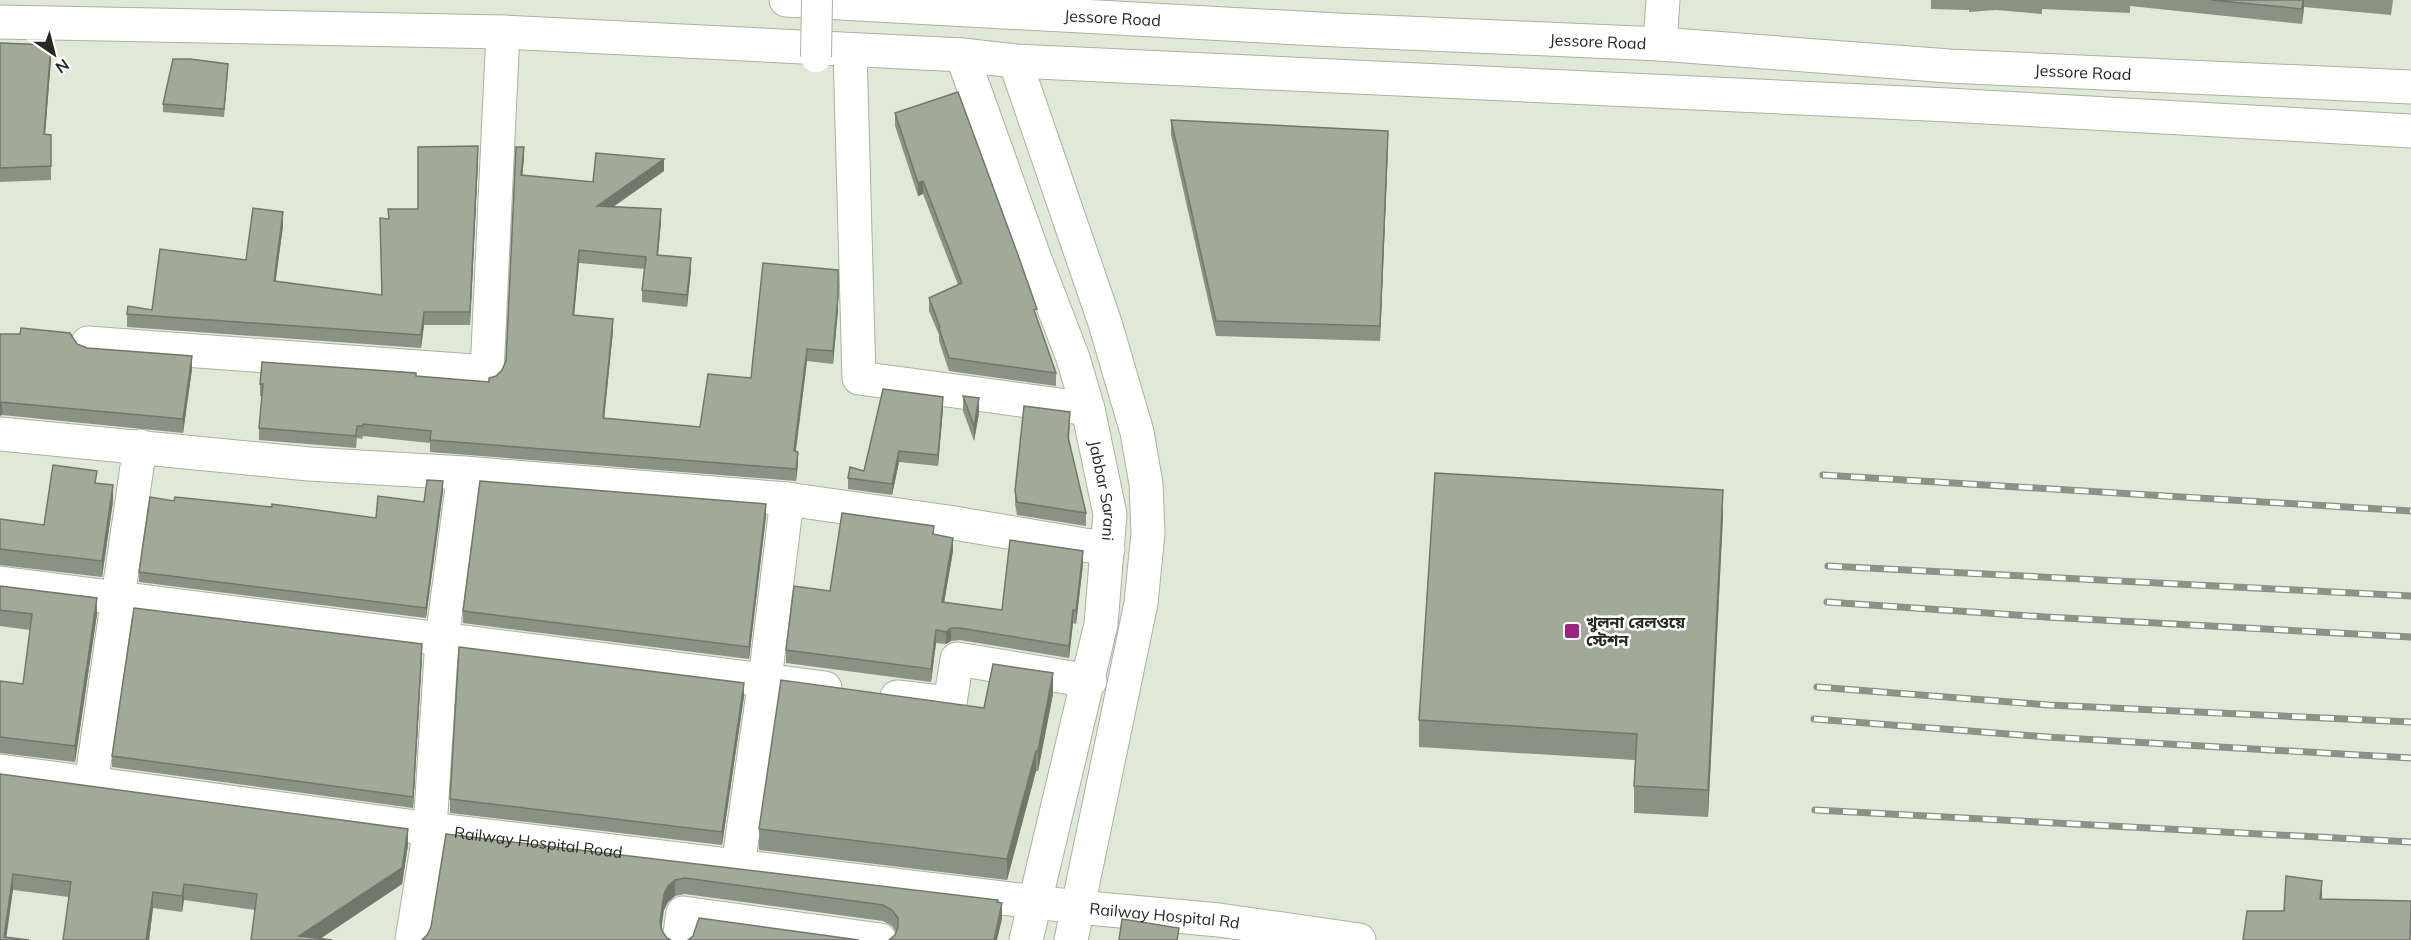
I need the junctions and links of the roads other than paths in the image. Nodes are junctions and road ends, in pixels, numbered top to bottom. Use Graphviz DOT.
graph roads {
  1 [pos="786,0"];
  2 [pos="818,0"];
  3 [pos="1663,0"];
  4 [pos="944,4"];
  5 [pos="0,22"];
  6 [pos="503,32"];
  7 [pos="1660,44"];
  8 [pos="850,50"];
  9 [pos="962,55"];
  10 [pos="816,57"];
  11 [pos="1016,61"];
  12 [pos="2411,87"];
  13 [pos="2411,131"];
  14 [pos="88,342"];
  15 [pos="1088,409"];
  16 [pos="0,434"];
  17 [pos="140,446"];
  18 [pos="464,473"];
  19 [pos="787,499"];
  20 [pos="1108,549"];
  21 [pos="0,583"];
  22 [pos="117,598"];
  23 [pos="442,639"];
  24 [pos="765,680"];
  25 [pos="1089,681"];
  26 [pos="0,771"];
  27 [pos="91,784"];
  28 [pos="430,829"];
  29 [pos="738,866"];
  30 [pos="1036,902"];
  31 [pos="1077,907"];
  32 [pos="1222,930"];
  33 [pos="870,939"];
  34 [pos="412,940"];
  35 [pos="679,940"];
  36 [pos="1026,940"];
  37 [pos="1071,940"];
  38 [pos="1359,940"];
  1 -- 4 [label="main road, Jessore Road"];
  2 -- 10 [label="street, bridge"];
  3 -- 7 [label="main road"];
  4 -- 7 [label="main road, Jessore Road"];
  4 -- 9 [label="main road, Jabbar Sarani"];
  5 -- 6 [label="main road"];
  6 -- 8 [label="main road"];
  6 -- 14 [label="main road"];
  7 -- 12 [label="main road, Jessore Road"];
  8 -- 9 [label="main road"];
  8 -- 15 [label="main road"];
  9 -- 11 [label="main road"];
  9 -- 15 [label="main road, Jabbar Sarani"];
  11 -- 13 [label="main road"];
  11 -- 31 [label="main road"];
  15 -- 20 [label="main road, Jabbar Sarani"];
  16 -- 17 [label="main road"];
  17 -- 18 [label="main road"];
  17 -- 22 [label="main road"];
  18 -- 19 [label="main road"];
  18 -- 23 [label="main road"];
  19 -- 20 [label="main road"];
  19 -- 24 [label="main road"];
  20 -- 25 [label="main road, Jabbar Sarani"];
  21 -- 22 [label="main road"];
  22 -- 23 [label="main road"];
  22 -- 27 [label="main road"];
  23 -- 24 [label="main road"];
  23 -- 28 [label="main road"];
  24 -- 25 [label="main road"];
  24 -- 29 [label="main road"];
  25 -- 30 [label="main road, Jabbar Sarani"];
  26 -- 27 [label="main road, Railway Hospital Road"];
  27 -- 28 [label="main road, Railway Hospital Road"];
  28 -- 29 [label="main road, Railway Hospital Road"];
  28 -- 34 [label="main road"];
  29 -- 30 [label="main road, Railway Hospital Road"];
  30 -- 31 [label="main road, Railway Hospital Road"];
  30 -- 36 [label="main road, Jabbar Sarani"];
  31 -- 32 [label="main road, Railway Hospital Rd"];
  31 -- 37 [label="main road"];
  32 -- 38 [label="main road, Railway Hospital Rd"];
  33 -- 35 [label="main road"];
}
